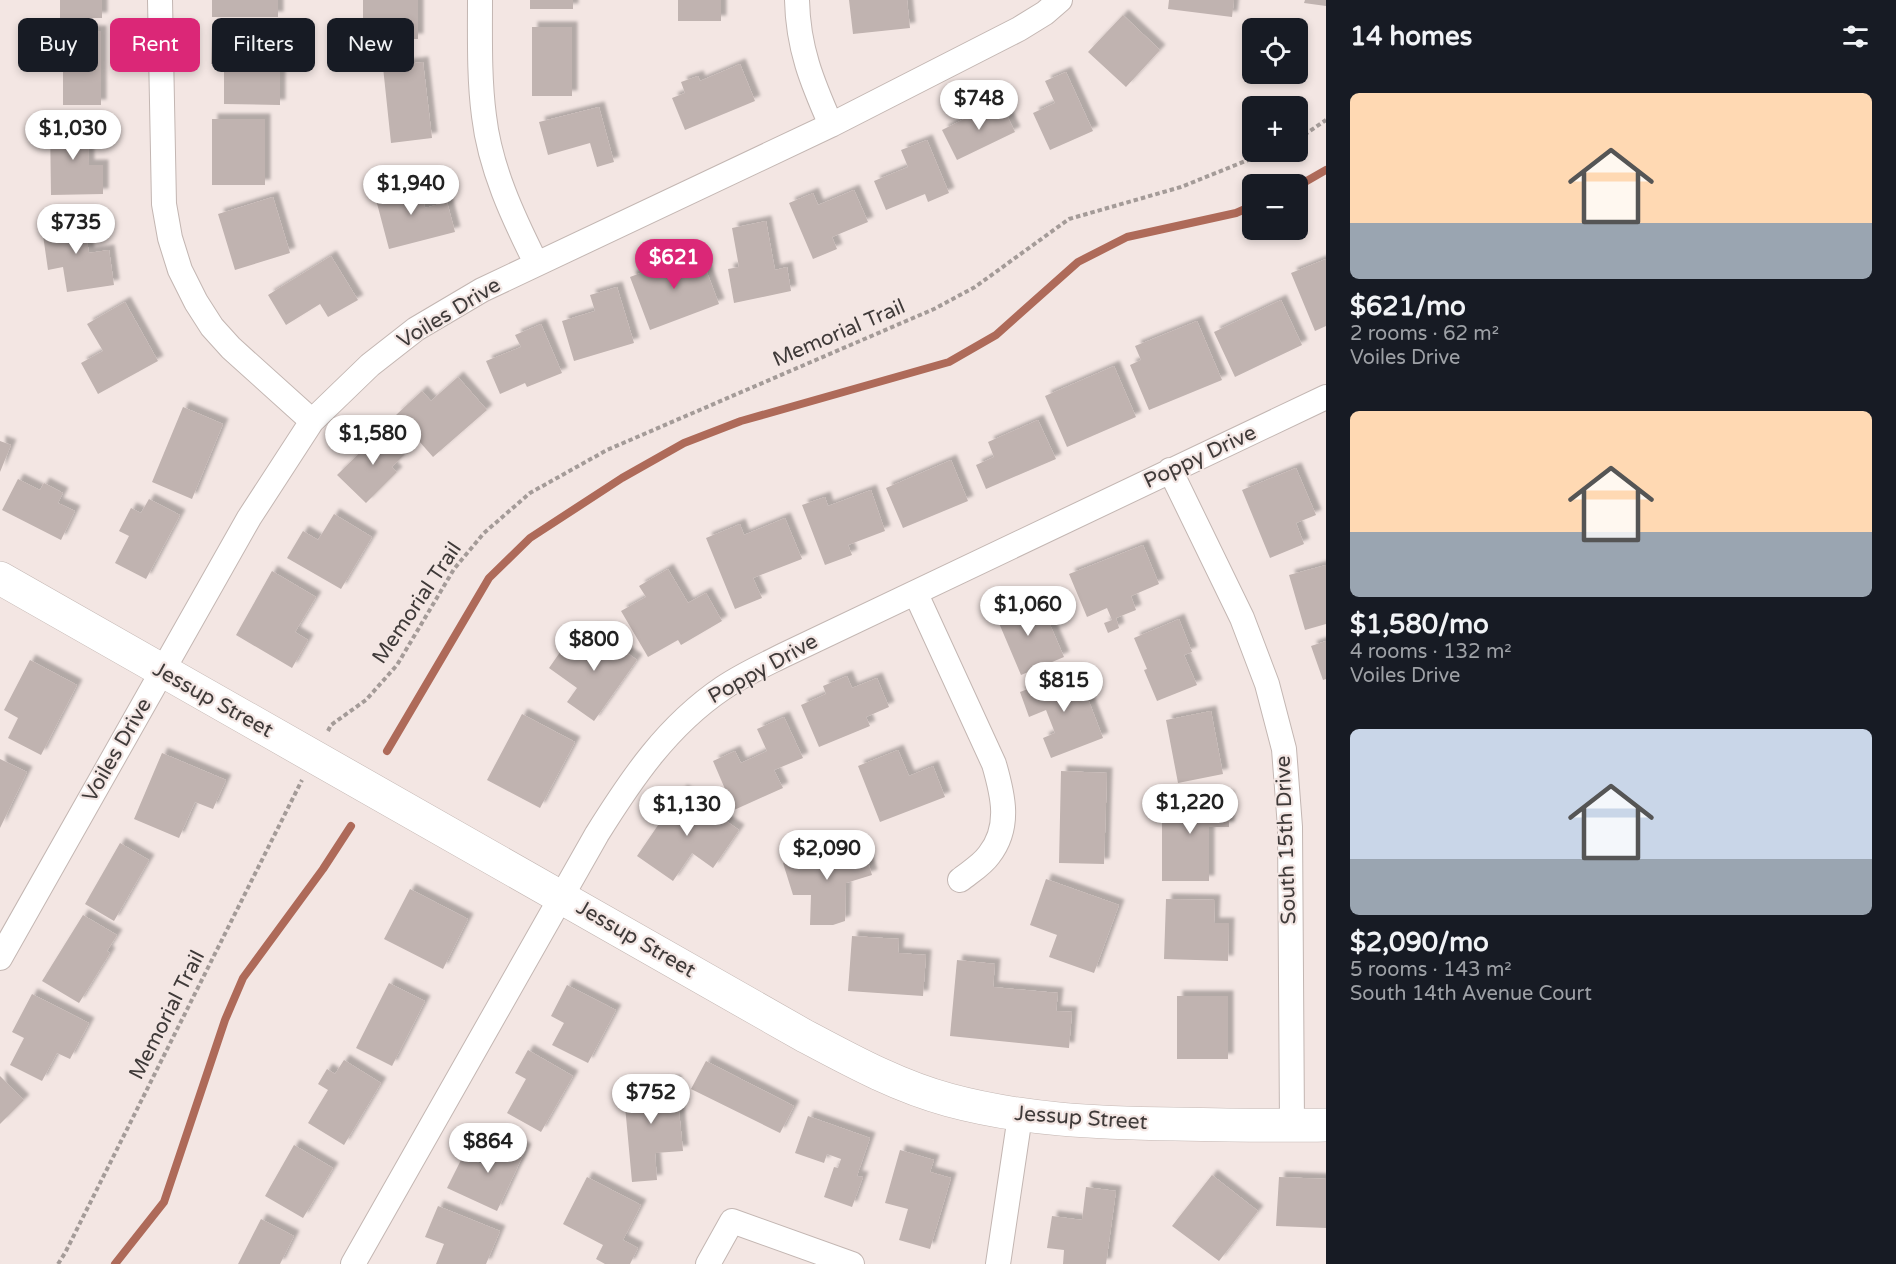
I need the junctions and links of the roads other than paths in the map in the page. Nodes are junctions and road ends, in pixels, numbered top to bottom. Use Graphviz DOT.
graph roads {
  1 [pos="160,0"];
  2 [pos="480,0"];
  3 [pos="797,0"];
  4 [pos="1060,0"];
  5 [pos="831,125"];
  6 [pos="536,263"];
  7 [pos="1326,398"];
  8 [pos="312,421"];
  9 [pos="1170,470"];
  10 [pos="0,578"];
  11 [pos="916,594"];
  12 [pos="162,671"];
  13 [pos="960,880"];
  14 [pos="562,897"];
  15 [pos="0,957"];
  16 [pos="1020,1116"];
  17 [pos="1326,1125"];
  18 [pos="1292,1126"];
  19 [pos="353,1264"];
  20 [pos="708,1264"];
  21 [pos="852,1264"];
  22 [pos="998,1264"];
  1 -- 8 [label="street"];
  2 -- 6 [label="street"];
  3 -- 5 [label="street"];
  4 -- 5 [label="street, Voiles Drive"];
  5 -- 6 [label="street, Voiles Drive"];
  6 -- 8 [label="street, Voiles Drive"];
  7 -- 9 [label="street, Poppy Drive"];
  8 -- 12 [label="street, Voiles Drive"];
  9 -- 11 [label="street, Poppy Drive"];
  9 -- 18 [label="street, South 15th Drive"];
  10 -- 12 [label="street, Jessup Street"];
  11 -- 13 [label="street"];
  11 -- 14 [label="street, Poppy Drive"];
  12 -- 14 [label="street, Jessup Street"];
  12 -- 15 [label="street, Voiles Drive"];
  14 -- 16 [label="street, Jessup Street"];
  14 -- 19 [label="street, Poppy Drive"];
  16 -- 18 [label="street, Jessup Street"];
  16 -- 22 [label="street"];
  17 -- 18 [label="street, Jessup Street"];
  20 -- 21 [label="street"];
}
